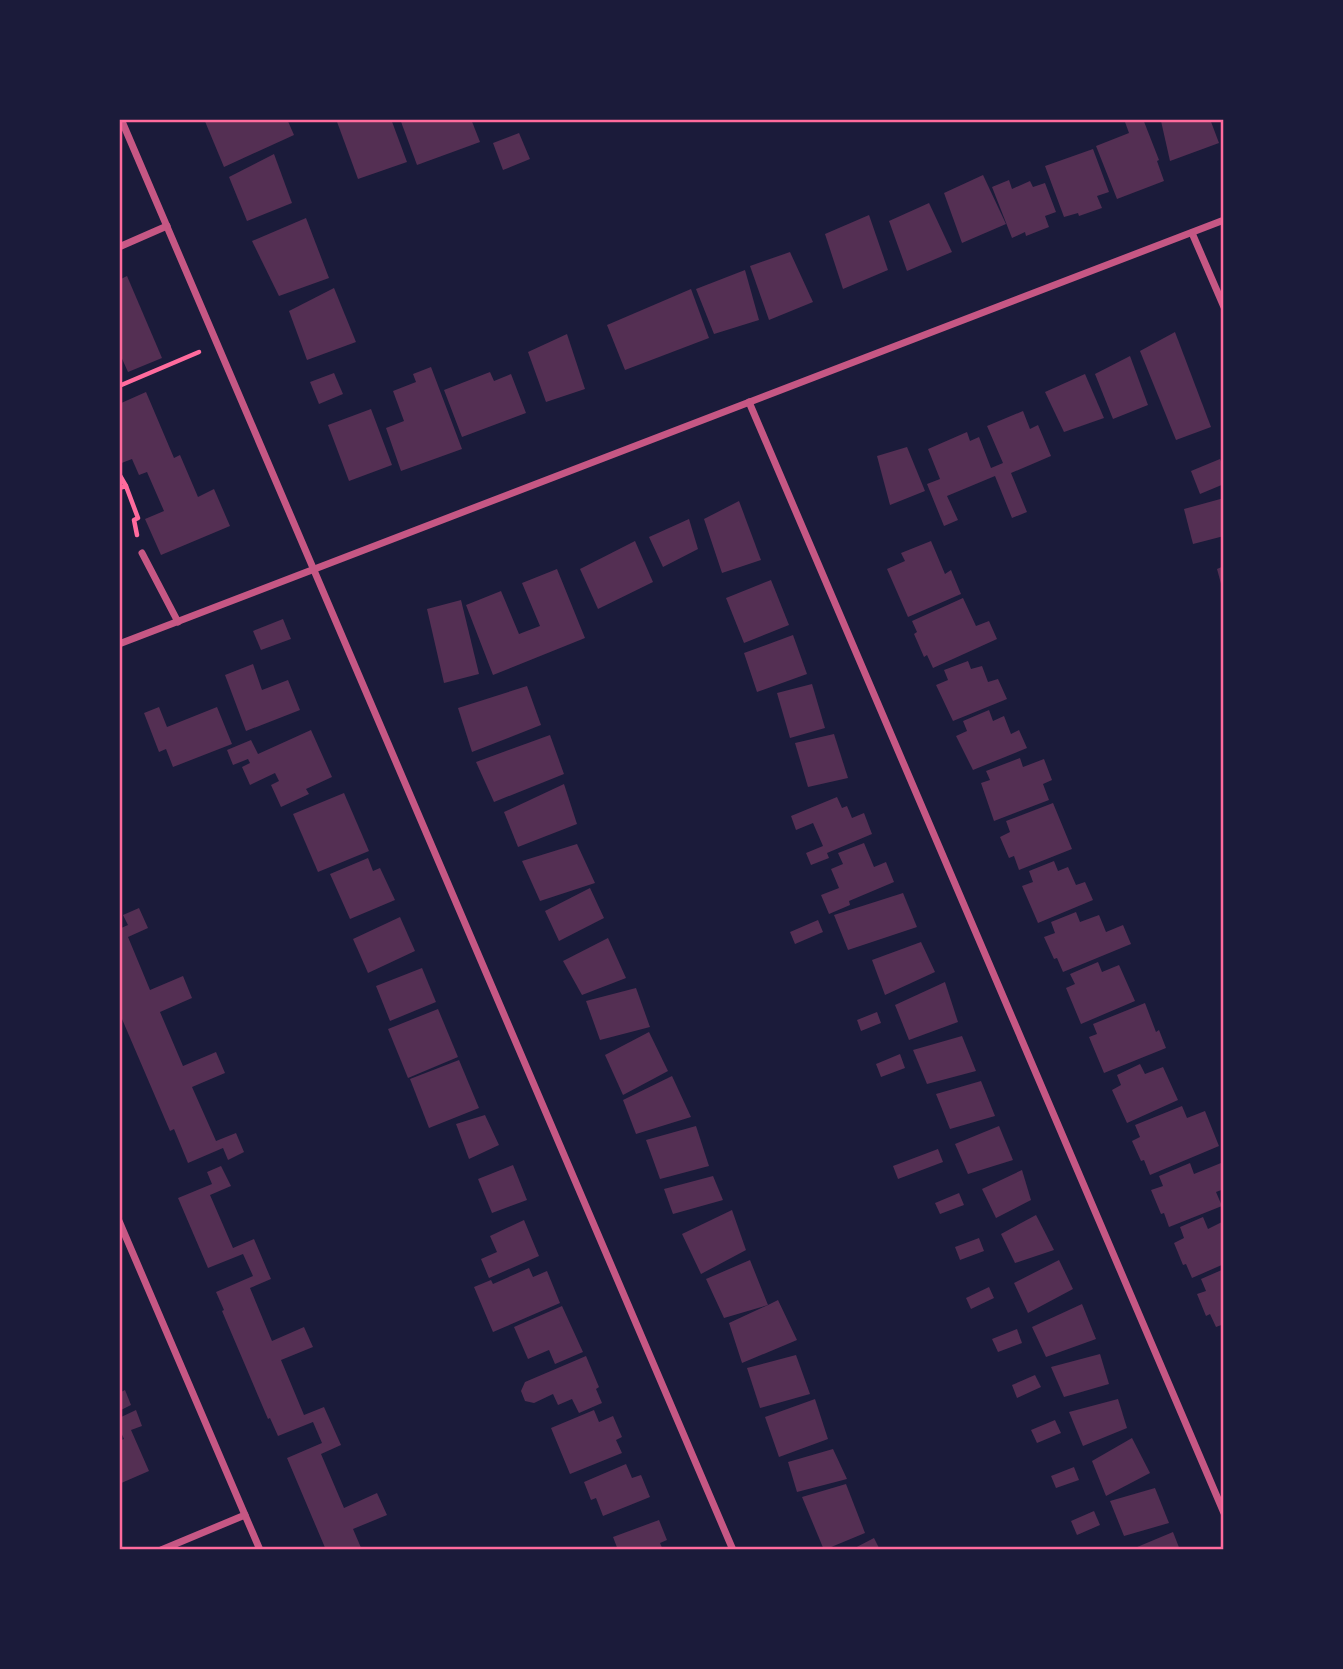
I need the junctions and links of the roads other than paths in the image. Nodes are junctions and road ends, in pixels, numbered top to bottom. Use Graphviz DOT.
graph roads {
  1 [pos="121,119"];
  2 [pos="1224,220"];
  3 [pos="167,226"];
  4 [pos="1192,233"];
  5 [pos="119,247"];
  6 [pos="1224,307"];
  7 [pos="749,402"];
  8 [pos="142,553"];
  9 [pos="314,570"];
  10 [pos="178,622"];
  11 [pos="119,644"];
  12 [pos="119,1221"];
  13 [pos="1224,1513"];
  14 [pos="245,1515"];
  15 [pos="162,1550"];
  16 [pos="260,1550"];
  17 [pos="733,1550"];
  1 -- 3 [label="street"];
  2 -- 4 [label="street"];
  3 -- 5 [label="street"];
  3 -- 9 [label="street"];
  4 -- 6 [label="street"];
  4 -- 7 [label="street"];
  7 -- 9 [label="street"];
  7 -- 13 [label="street"];
  8 -- 10 [label="street"];
  9 -- 10 [label="street"];
  9 -- 17 [label="street"];
  10 -- 11 [label="street"];
  12 -- 14 [label="street"];
  14 -- 15 [label="street"];
  14 -- 16 [label="street"];
}
